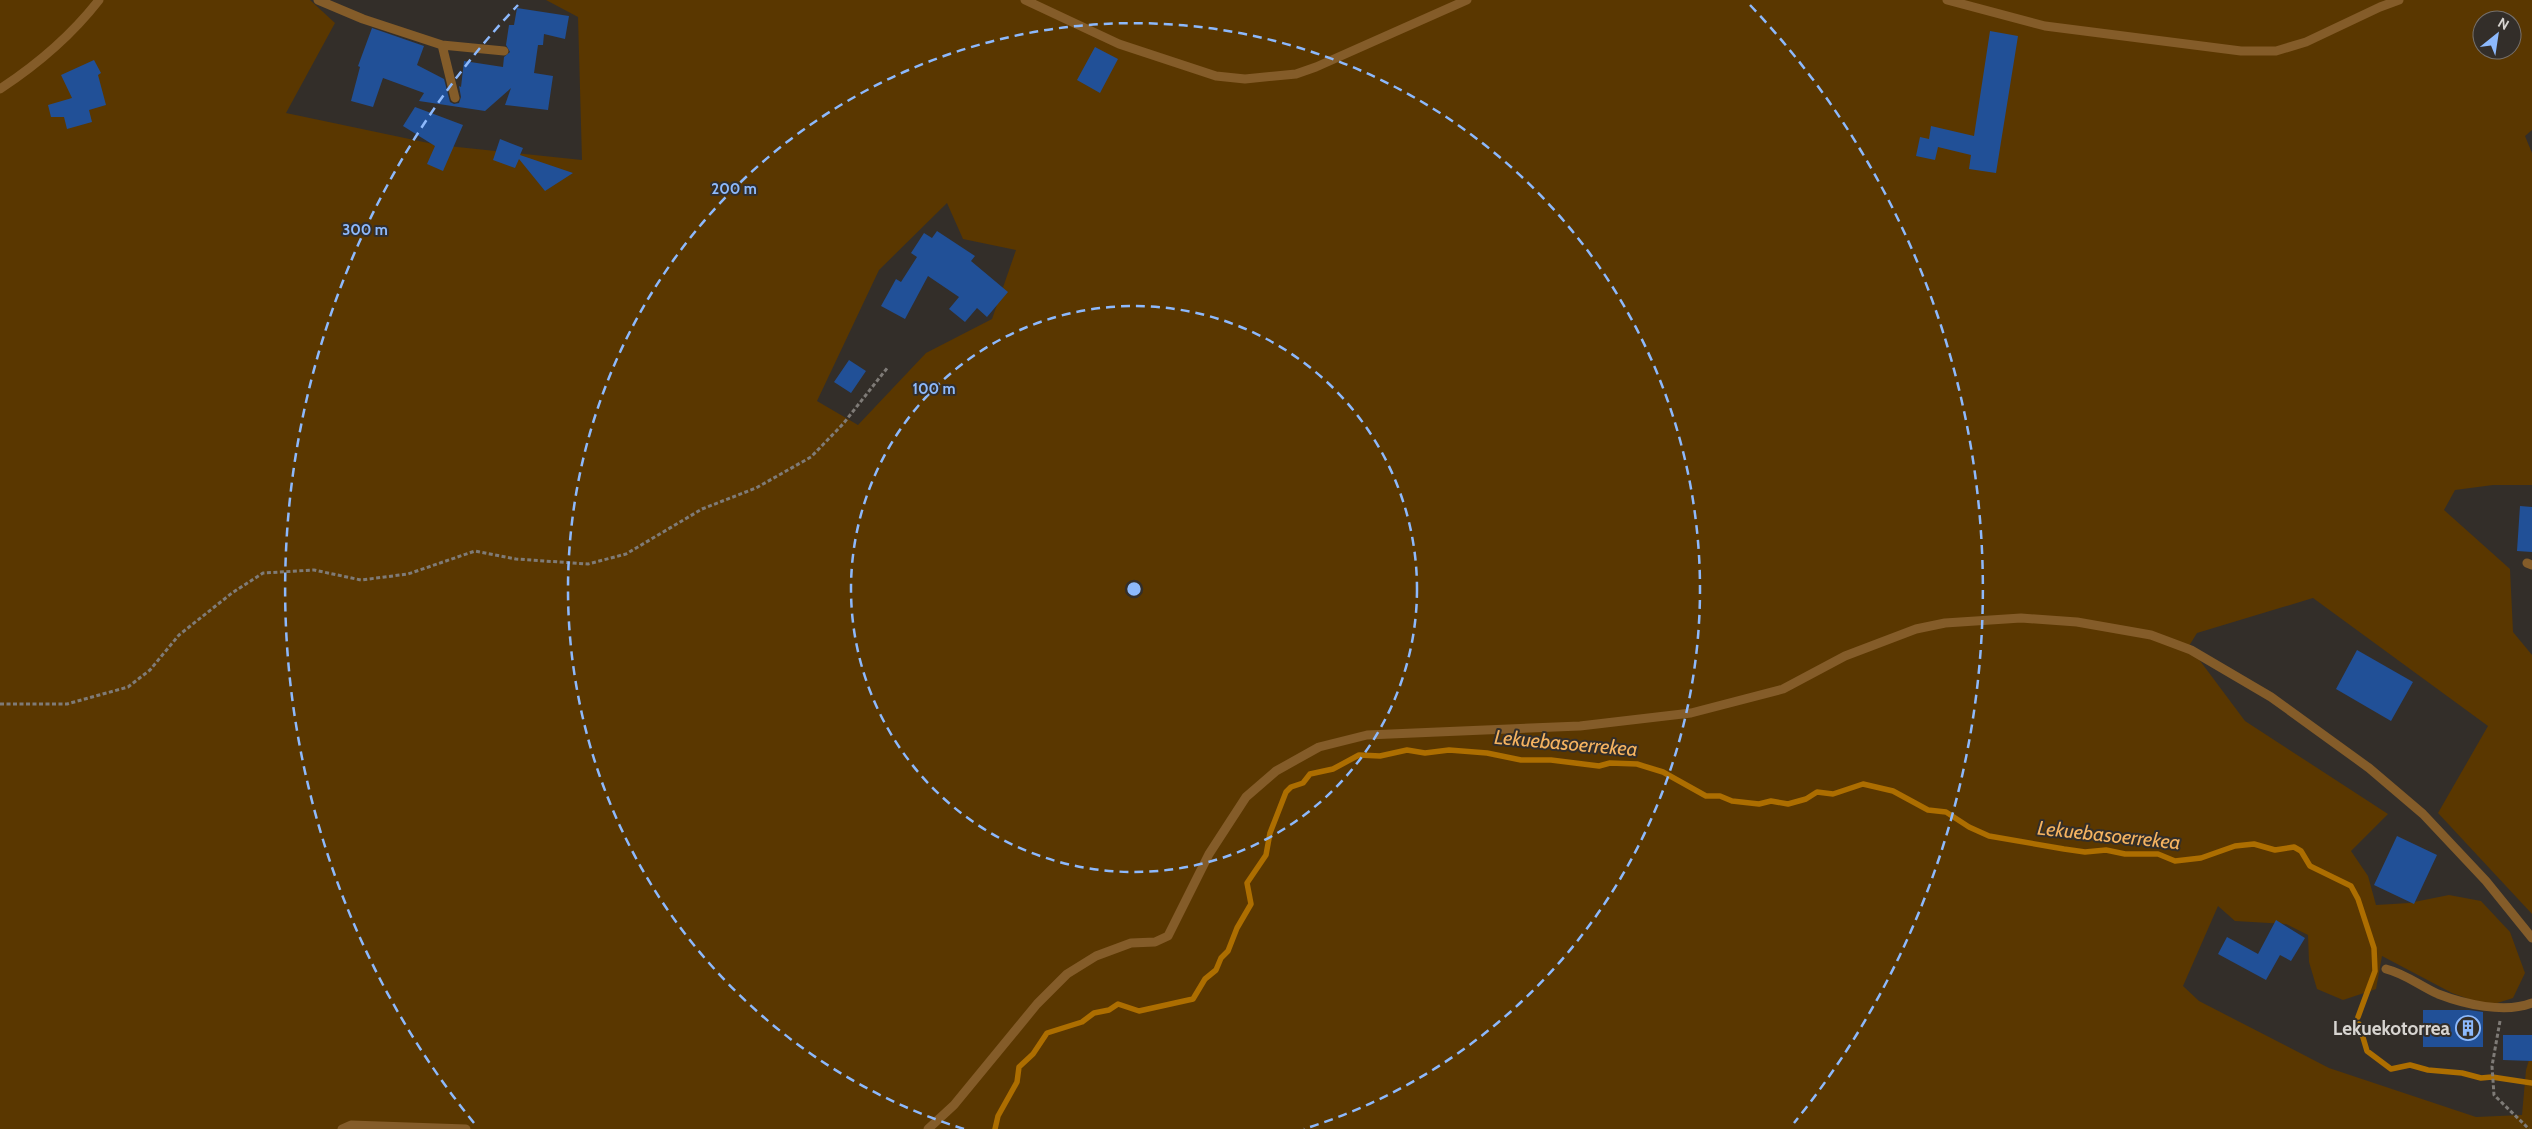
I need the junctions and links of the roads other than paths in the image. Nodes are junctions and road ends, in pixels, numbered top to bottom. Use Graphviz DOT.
graph roads {
  1 [pos="100,0"];
  2 [pos="318,0"];
  3 [pos="1024,0"];
  4 [pos="1467,0"];
  5 [pos="1948,0"];
  6 [pos="2399,0"];
  7 [pos="442,45"];
  8 [pos="504,52"];
  9 [pos="0,89"];
  10 [pos="455,98"];
  11 [pos="2532,938"];
  12 [pos="2386,968"];
  13 [pos="2532,1003"];
  14 [pos="342,1129"];
  15 [pos="466,1129"];
  16 [pos="928,1129"];
  1 -- 9 [label="lane"];
  2 -- 7 [label="lane"];
  3 -- 4 [label="lane"];
  5 -- 6 [label="lane"];
  7 -- 8 [label="lane"];
  7 -- 10 [label="lane"];
  11 -- 16 [label="lane"];
  12 -- 13 [label="lane"];
  14 -- 15 [label="lane"];
}
